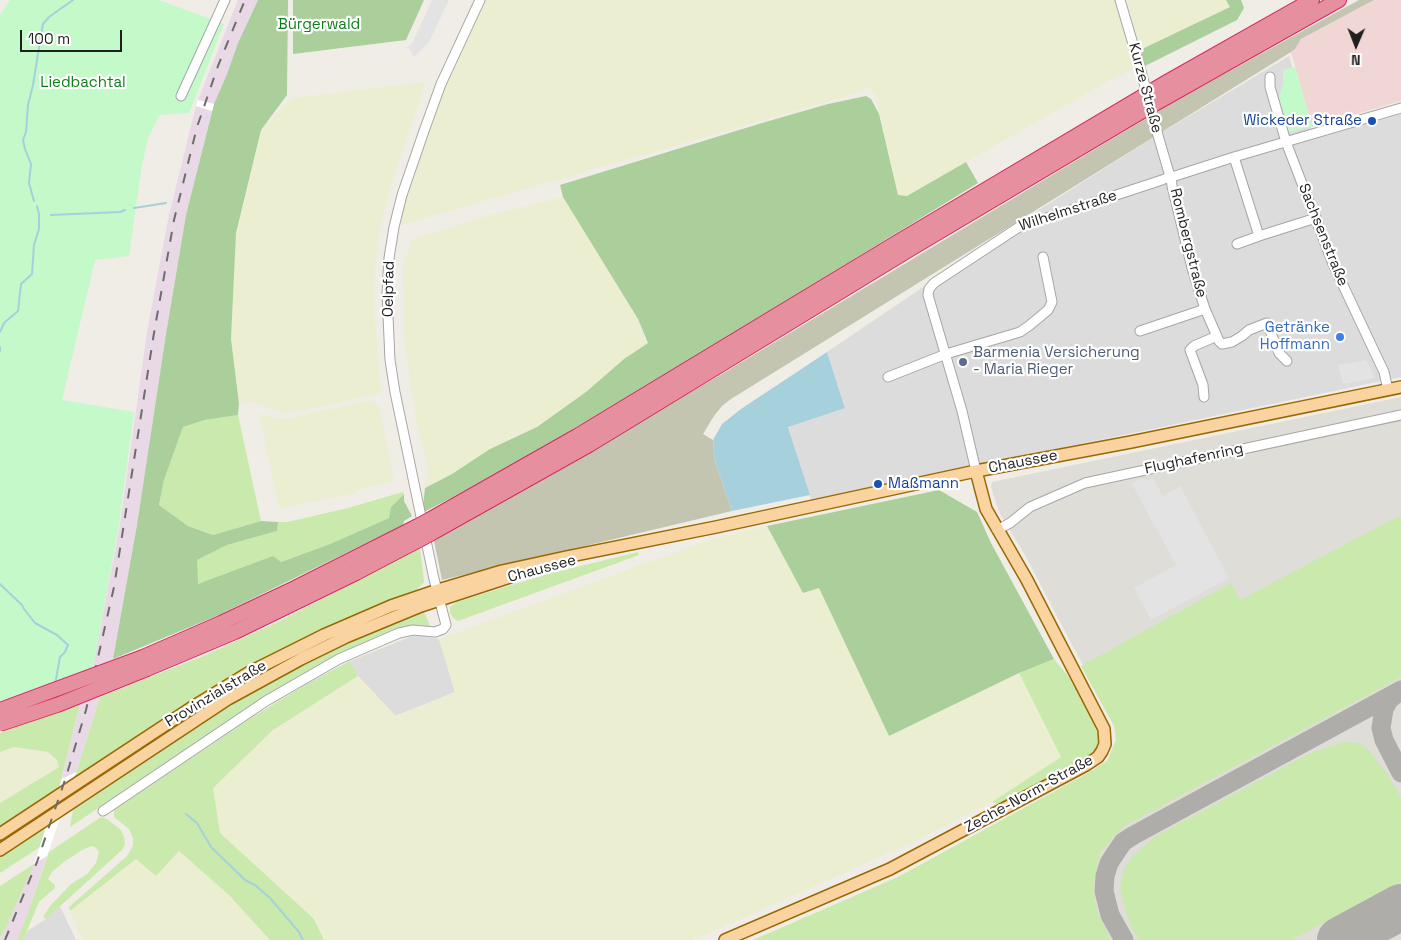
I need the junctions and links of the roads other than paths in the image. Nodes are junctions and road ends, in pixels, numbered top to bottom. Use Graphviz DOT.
graph roads {
  1 [pos="225,0"];
  2 [pos="480,0"];
  3 [pos="1120,0"];
  4 [pos="1312,0"];
  5 [pos="1339,0"];
  6 [pos="1270,77"];
  7 [pos="182,96"];
  8 [pos="1401,108"];
  9 [pos="1286,142"];
  10 [pos="1234,157"];
  11 [pos="1171,176"];
  12 [pos="1316,218"];
  13 [pos="1260,236"];
  14 [pos="1237,244"];
  15 [pos="1043,257"];
  16 [pos="1205,309"];
  17 [pos="1140,331"];
  18 [pos="1217,336"];
  19 [pos="946,354"];
  20 [pos="1287,362"];
  21 [pos="888,377"];
  22 [pos="1401,387"];
  23 [pos="1388,390"];
  24 [pos="1204,396"];
  25 [pos="1401,415"];
  26 [pos="976,471"];
  27 [pos="430,526"];
  28 [pos="997,530"];
  29 [pos="439,595"];
  30 [pos="145,663"];
  31 [pos="0,710"];
  32 [pos="0,724"];
  33 [pos="103,811"];
  34 [pos="0,834"];
  35 [pos="0,850"];
  36 [pos="725,940"];
  1 -- 7 [label="street"];
  2 -- 29 [label="street, Oelpfad"];
  3 -- 11 [label="street, Kurze Straße, bridge"];
  4 -- 27 [label="highway"];
  5 -- 27 [label="highway"];
  6 -- 9 [label="street, Sachsenstraße"];
  8 -- 9 [label="street, Wilhelmstraße"];
  9 -- 10 [label="street, Wilhelmstraße"];
  9 -- 12 [label="street, Sachsenstraße"];
  10 -- 11 [label="street, Wilhelmstraße"];
  10 -- 13 [label="street"];
  11 -- 16 [label="street, Rombergstraße"];
  11 -- 19 [label="street, Wilhelmstraße"];
  12 -- 13 [label="street"];
  12 -- 23 [label="street, Sachsenstraße"];
  13 -- 14 [label="street"];
  15 -- 19 [label="street"];
  16 -- 17 [label="street, Rombergstraße"];
  16 -- 18 [label="street, Rombergstraße"];
  18 -- 20 [label="street"];
  18 -- 24 [label="street"];
  19 -- 21 [label="street"];
  19 -- 26 [label="street, Wilhelmstraße"];
  22 -- 23 [label="main road, Chaussee"];
  23 -- 26 [label="main road, Chaussee"];
  25 -- 28 [label="street, Flughafenring"];
  26 -- 28 [label="main road, Zeche-Norm-Straße"];
  26 -- 29 [label="main road, Chaussee"];
  27 -- 30 [label="highway, bridge"];
  28 -- 36 [label="main road, Zeche-Norm-Straße"];
  29 -- 33 [label="street"];
  29 -- 34 [label="main road, Provinzialstraße"];
  29 -- 35 [label="main road, Provinzialstraße"];
  30 -- 31 [label="highway, bridge"];
  30 -- 32 [label="highway, bridge"];
}
